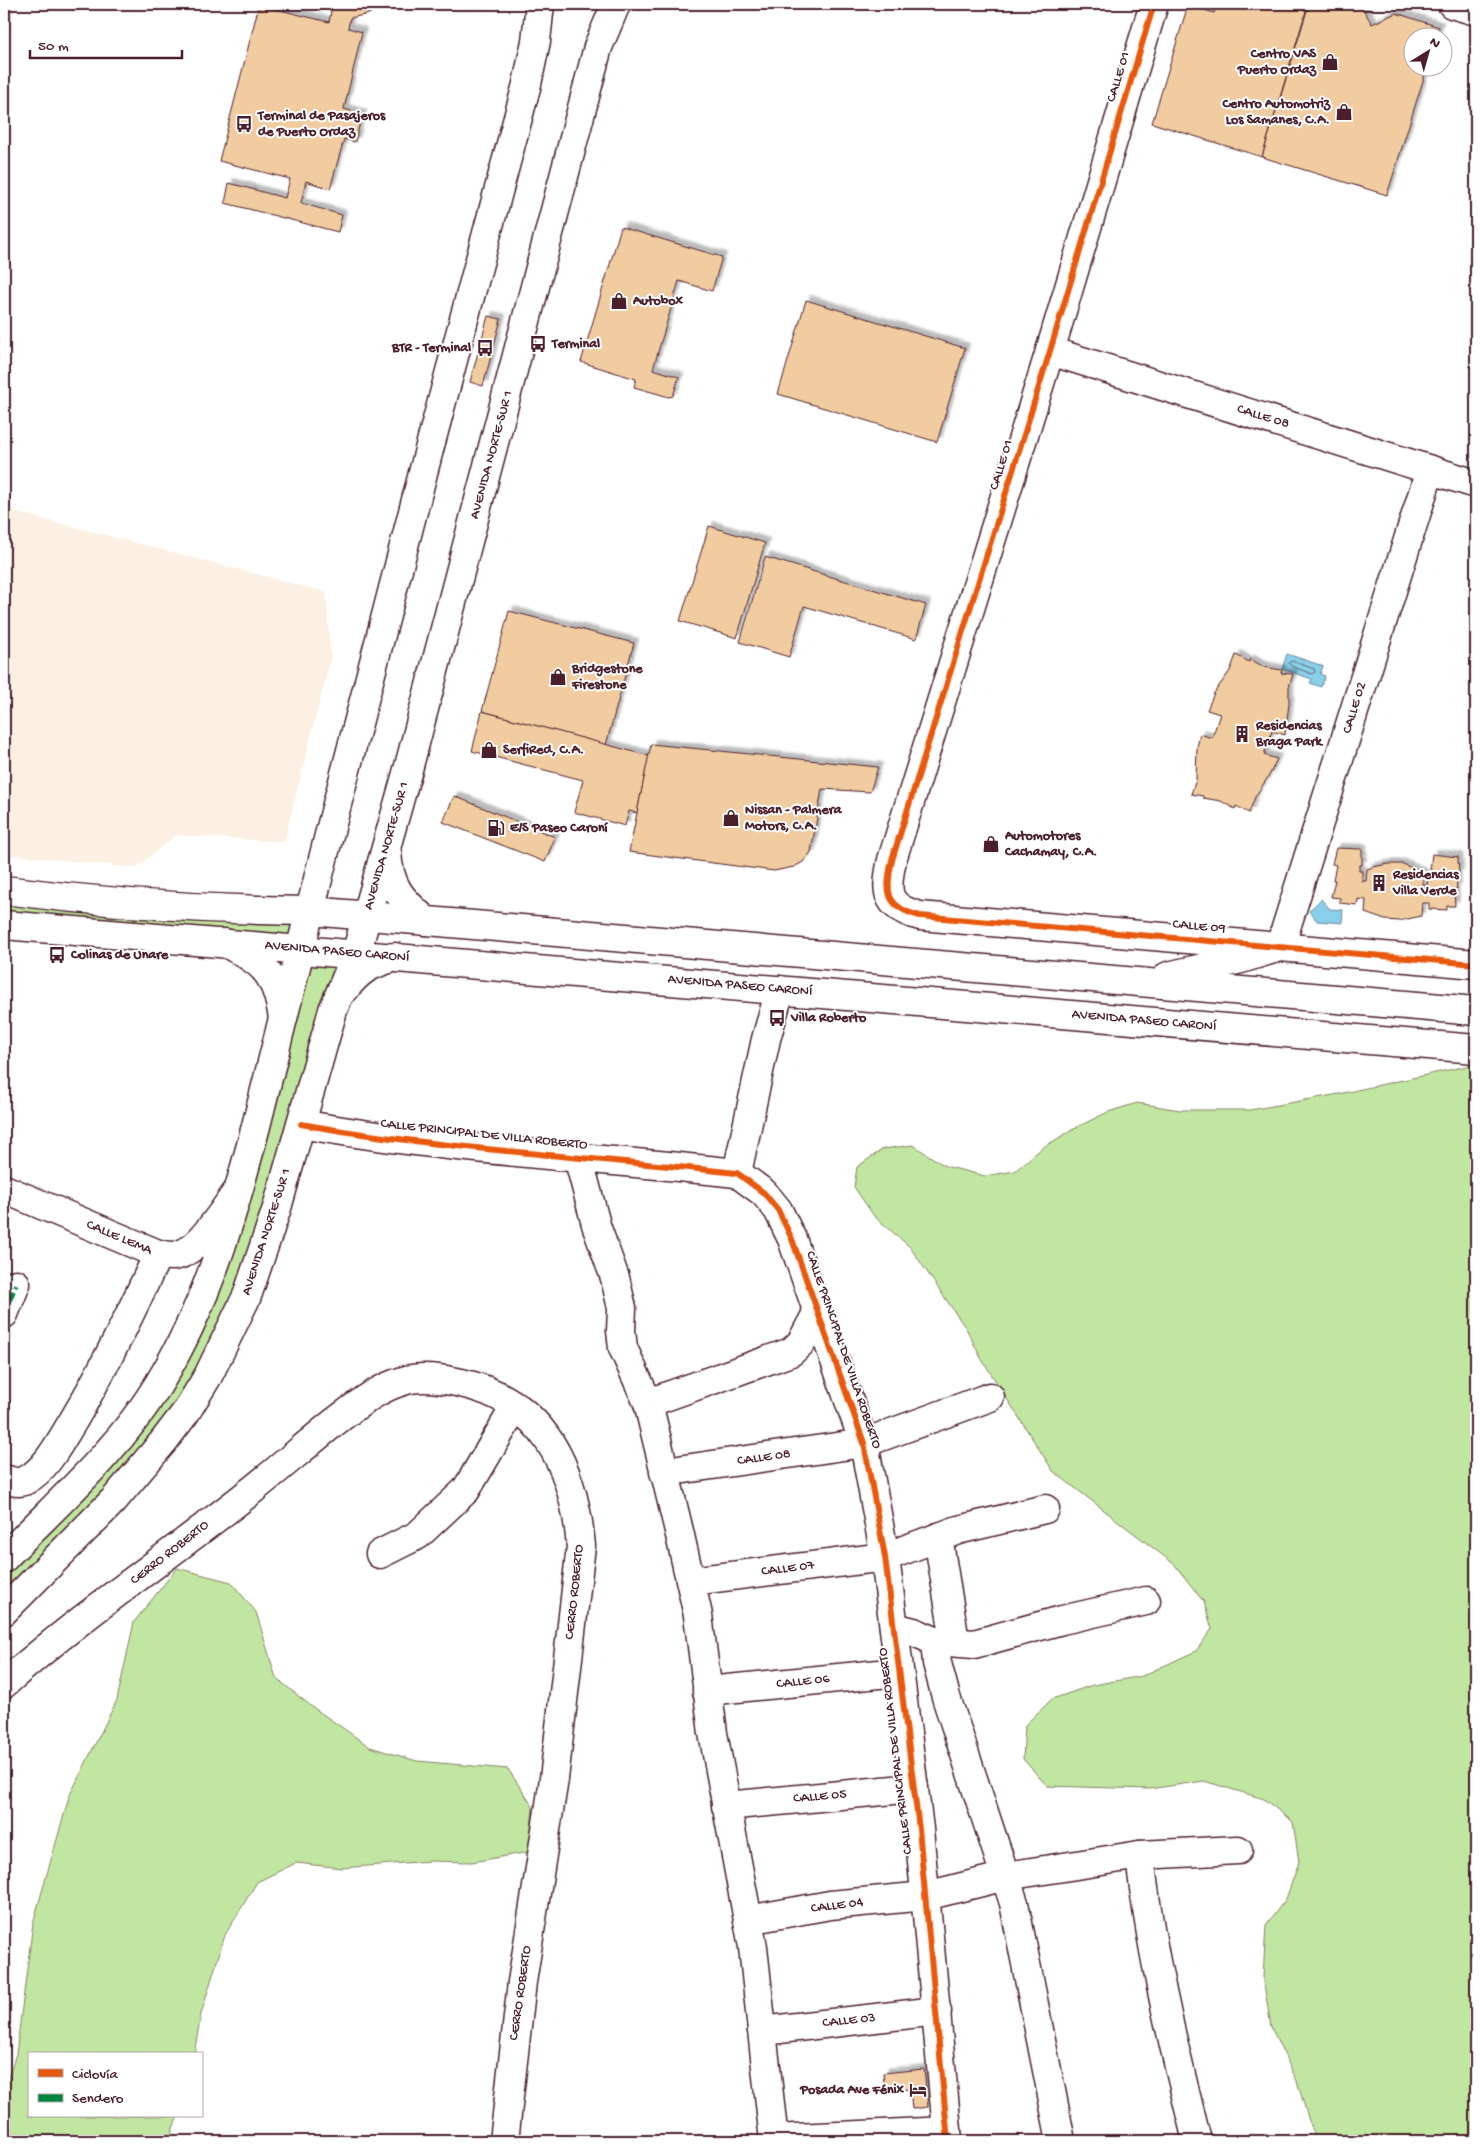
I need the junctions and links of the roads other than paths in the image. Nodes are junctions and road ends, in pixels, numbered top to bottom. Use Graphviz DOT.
graph roads {
  1 [pos="540,4"];
  2 [pos="616,4"];
  3 [pos="1154,4"];
  4 [pos="1452,4"];
  5 [pos="1476,11"];
  6 [pos="1050,351"];
  7 [pos="1430,470"];
  8 [pos="1476,484"];
  9 [pos="387,844"];
  10 [pos="4,890"];
  11 [pos="310,911"];
  12 [pos="366,916"];
  13 [pos="920,916"];
  14 [pos="426,921"];
  15 [pos="4,925"];
  16 [pos="225,943"];
  17 [pos="1280,947"];
  18 [pos="301,949"];
  19 [pos="356,954"];
  20 [pos="395,957"];
  21 [pos="1476,964"];
  22 [pos="1137,982"];
  23 [pos="780,990"];
  24 [pos="334,1010"];
  25 [pos="1476,1011"];
  26 [pos="284,1022"];
  27 [pos="1476,1049"];
  28 [pos="301,1124"];
  29 [pos="578,1158"];
  30 [pos="736,1173"];
  31 [pos="240,1187"];
  32 [pos="4,1189"];
  33 [pos="158,1254"];
  34 [pos="16,1284"];
  35 [pos="817,1313"];
  36 [pos="4,1314"];
  37 [pos="990,1397"];
  38 [pos="648,1403"];
  39 [pos="515,1407"];
  40 [pos="864,1443"];
  41 [pos="664,1472"];
  42 [pos="4,1480"];
  43 [pos="1045,1509"];
  44 [pos="938,1537"];
  45 [pos="380,1554"];
  46 [pos="885,1557"];
  47 [pos="4,1558"];
  48 [pos="691,1581"];
  49 [pos="1146,1601"];
  50 [pos="4,1611"];
  51 [pos="894,1628"];
  52 [pos="945,1641"];
  53 [pos="899,1672"];
  54 [pos="4,1683"];
  55 [pos="708,1691"];
  56 [pos="914,1788"];
  57 [pos="726,1806"];
  58 [pos="1238,1850"];
  59 [pos="1140,1855"];
  60 [pos="1006,1876"];
  61 [pos="926,1896"];
  62 [pos="748,1920"];
  63 [pos="937,2011"];
  64 [pos="762,2031"];
  65 [pos="948,2136"];
  66 [pos="774,2140"];
  67 [pos="504,2141"];
  68 [pos="1061,2141"];
  69 [pos="1197,2141"];
  1 -- 11 [label="street"];
  2 -- 9 [label="street, AVENIDA NORTE-SUR 1"];
  3 -- 6 [label="street, CALLE 01"];
  4 -- 5 [label="street"];
  6 -- 7 [label="street, CALLE 08"];
  6 -- 13 [label="street, CALLE 01"];
  7 -- 8 [label="street, CALLE 08"];
  7 -- 17 [label="street, CALLE 02"];
  9 -- 12 [label="street, AVENIDA NORTE-SUR 1"];
  9 -- 14 [label="street"];
  10 -- 11 [label="street"];
  11 -- 12 [label="street"];
  11 -- 18 [label="street"];
  12 -- 14 [label="street"];
  12 -- 19 [label="street, AVENIDA NORTE-SUR 1"];
  13 -- 17 [label="street, CALLE 09"];
  14 -- 22 [label="street"];
  15 -- 16 [label="street, AVENIDA PASEO CARONÍ"];
  16 -- 18 [label="street, AVENIDA PASEO CARONÍ"];
  16 -- 26 [label="street"];
  17 -- 21 [label="street, CALLE 09"];
  17 -- 22 [label="street"];
  18 -- 19 [label="street, AVENIDA PASEO CARONÍ"];
  18 -- 26 [label="street"];
  19 -- 20 [label="street, AVENIDA PASEO CARONÍ"];
  19 -- 24 [label="street, AVENIDA NORTE-SUR 1"];
  20 -- 23 [label="street, AVENIDA PASEO CARONÍ"];
  20 -- 24 [label="street"];
  22 -- 25 [label="street"];
  23 -- 27 [label="street, AVENIDA PASEO CARONÍ"];
  23 -- 30 [label="street"];
  24 -- 28 [label="street, AVENIDA NORTE-SUR 1"];
  26 -- 31 [label="street"];
  28 -- 29 [label="street, CALLE PRINCIPAL DE VILLA ROBERTO"];
  28 -- 50 [label="street, AVENIDA NORTE-SUR 1"];
  29 -- 30 [label="street, CALLE PRINCIPAL DE VILLA ROBERTO"];
  29 -- 38 [label="street"];
  30 -- 35 [label="street, CALLE PRINCIPAL DE VILLA ROBERTO"];
  31 -- 33 [label="street, CALLE LEMA"];
  31 -- 47 [label="street"];
  32 -- 33 [label="street, CALLE LEMA"];
  33 -- 42 [label="street"];
  34 -- 36 [label="street"];
  35 -- 38 [label="street"];
  35 -- 40 [label="street, CALLE PRINCIPAL DE VILLA ROBERTO"];
  37 -- 40 [label="street, CALLE 08"];
  38 -- 41 [label="street"];
  39 -- 45 [label="street"];
  39 -- 54 [label="street, CERRO ROBERTO"];
  39 -- 67 [label="street, CERRO ROBERTO"];
  40 -- 41 [label="street, CALLE 08"];
  40 -- 46 [label="street, CALLE PRINCIPAL DE VILLA ROBERTO"];
  41 -- 48 [label="street"];
  43 -- 44 [label="street, CALLE 07"];
  44 -- 46 [label="street, CALLE 07"];
  44 -- 52 [label="street"];
  46 -- 48 [label="street, CALLE 07"];
  46 -- 51 [label="street, CALLE PRINCIPAL DE VILLA ROBERTO"];
  48 -- 55 [label="street"];
  49 -- 52 [label="street"];
  51 -- 52 [label="street"];
  51 -- 53 [label="street, CALLE PRINCIPAL DE VILLA ROBERTO"];
  52 -- 60 [label="street"];
  53 -- 55 [label="street, CALLE 06"];
  53 -- 56 [label="street, CALLE PRINCIPAL DE VILLA ROBERTO"];
  55 -- 57 [label="street"];
  56 -- 57 [label="street, CALLE 05"];
  56 -- 61 [label="street, CALLE PRINCIPAL DE VILLA ROBERTO"];
  57 -- 62 [label="street"];
  58 -- 59 [label="street, CALLE 04"];
  59 -- 60 [label="street, CALLE 04"];
  59 -- 69 [label="street"];
  60 -- 61 [label="street, CALLE 04"];
  60 -- 68 [label="street"];
  61 -- 62 [label="street, CALLE 04"];
  61 -- 63 [label="street, CALLE PRINCIPAL DE VILLA ROBERTO"];
  62 -- 64 [label="street"];
  63 -- 64 [label="street, CALLE 03"];
  63 -- 65 [label="street, CALLE PRINCIPAL DE VILLA ROBERTO"];
  64 -- 66 [label="street"];
  65 -- 66 [label="street"];
}
